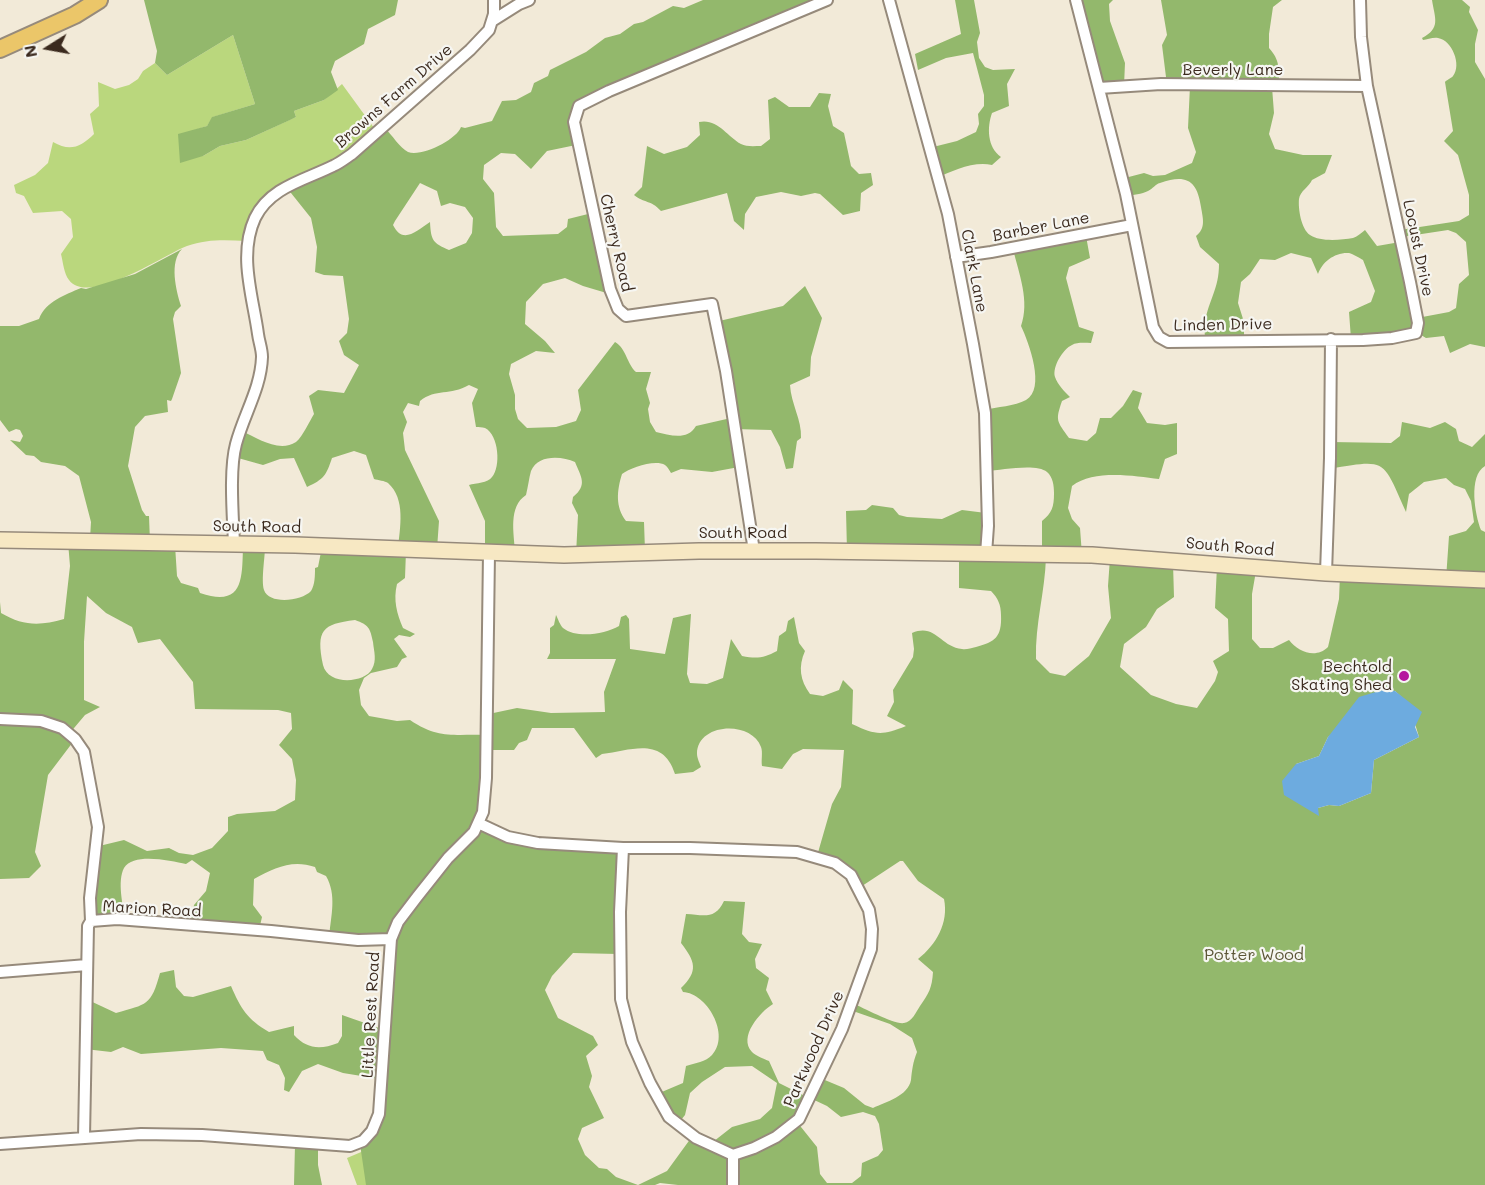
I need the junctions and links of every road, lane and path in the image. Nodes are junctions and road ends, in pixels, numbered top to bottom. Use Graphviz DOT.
graph roads {
  1 [pos="99,0"];
  2 [pos="494,0"];
  3 [pos="529,0"];
  4 [pos="827,0"];
  5 [pos="889,0"];
  6 [pos="1076,0"];
  7 [pos="1360,0"];
  8 [pos="492,21"];
  9 [pos="0,49"];
  10 [pos="1367,86"];
  11 [pos="1099,88"];
  12 [pos="1132,225"];
  13 [pos="956,257"];
  14 [pos="1331,339"];
  15 [pos="0,540"];
  16 [pos="234,544"];
  17 [pos="754,551"];
  18 [pos="489,553"];
  19 [pos="986,554"];
  20 [pos="1326,573"];
  21 [pos="1485,580"];
  22 [pos="0,719"];
  23 [pos="477,823"];
  24 [pos="623,848"];
  25 [pos="91,921"];
  26 [pos="391,939"];
  27 [pos="87,965"];
  28 [pos="0,972"];
  29 [pos="84,1137"];
  30 [pos="0,1144"];
  31 [pos="733,1155"];
  32 [pos="733,1185"];
  1 -- 9 [label="main road"];
  2 -- 8 [label="street"];
  3 -- 8 [label="street"];
  4 -- 17 [label="street, Cherry Road"];
  5 -- 13 [label="street, Clark Lane"];
  6 -- 11 [label="street, Linden Drive"];
  7 -- 10 [label="street"];
  8 -- 16 [label="street, Browns Farm Drive"];
  10 -- 11 [label="street, Beverly Lane"];
  10 -- 14 [label="street, Locust Drive"];
  11 -- 12 [label="street, Linden Drive"];
  12 -- 13 [label="street, Barber Lane"];
  12 -- 14 [label="street, Linden Drive"];
  13 -- 19 [label="street, Clark Lane"];
  14 -- 20 [label="street"];
  15 -- 16 [label="street, South Road"];
  16 -- 18 [label="street, South Road"];
  17 -- 18 [label="street, South Road"];
  17 -- 19 [label="street, South Road"];
  18 -- 23 [label="street, Little Rest Road"];
  19 -- 20 [label="street, South Road"];
  20 -- 21 [label="street, South Road"];
  22 -- 25 [label="street"];
  23 -- 24 [label="street, Parkwood Drive"];
  23 -- 26 [label="street, Little Rest Road"];
  24 -- 31 [label="street"];
  24 -- 31 [label="street, Parkwood Drive"];
  25 -- 26 [label="street, Marion Road"];
  25 -- 27 [label="street, Marion Road"];
  26 -- 29 [label="street, Little Rest Road"];
  27 -- 28 [label="street"];
  27 -- 29 [label="street, Marion Road"];
  29 -- 30 [label="street, Little Rest Road"];
  31 -- 32 [label="street"];
}
